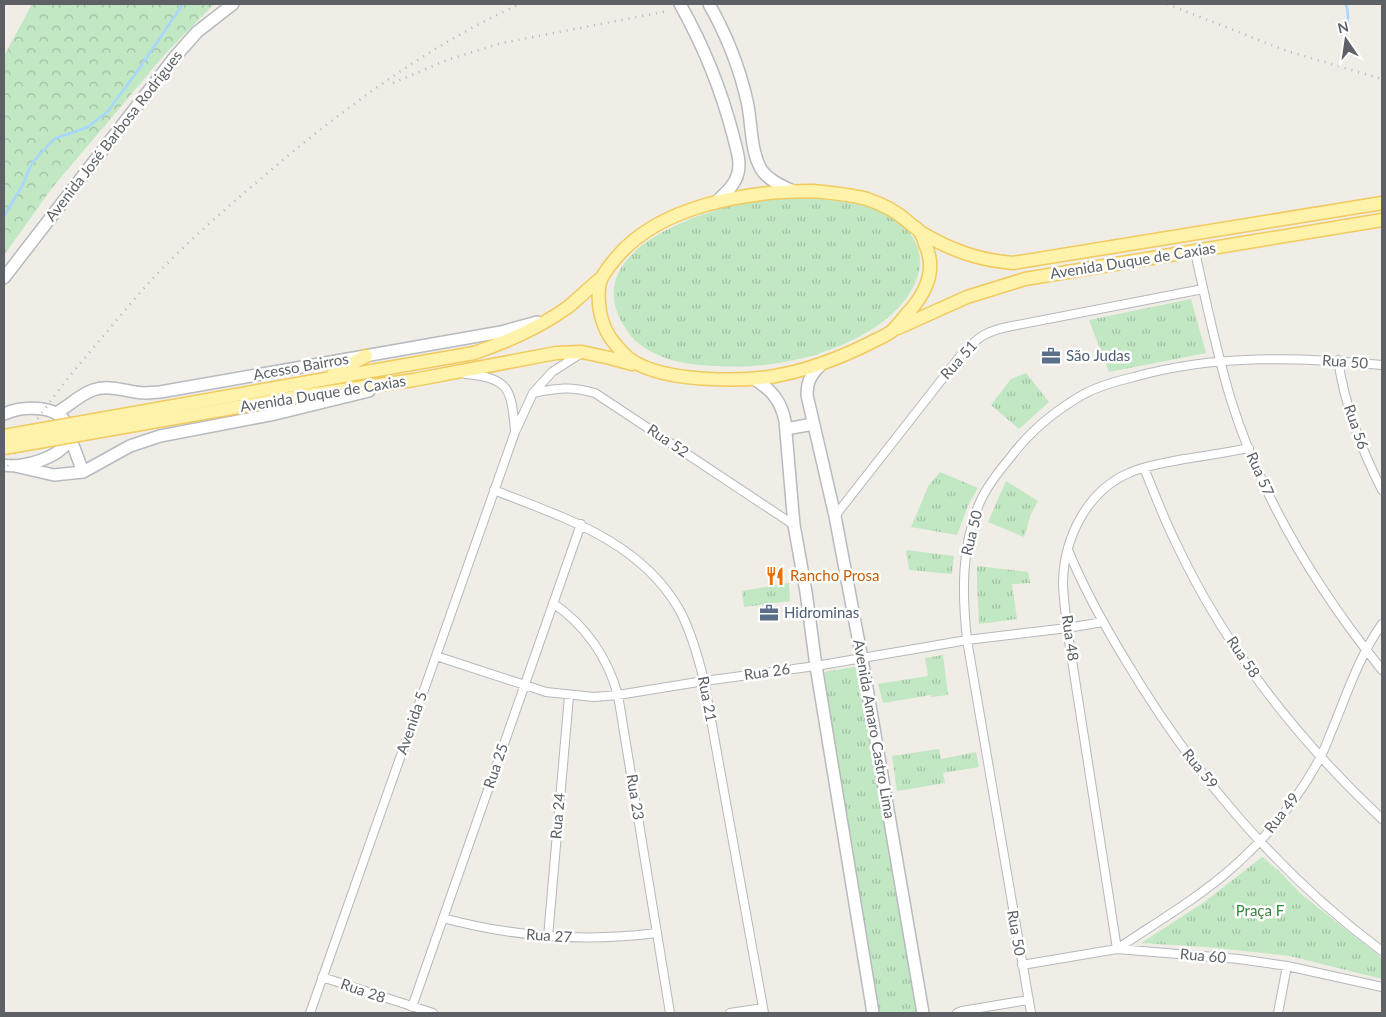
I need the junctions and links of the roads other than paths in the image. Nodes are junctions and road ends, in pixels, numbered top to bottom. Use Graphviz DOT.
graph roads {
  1 [pos="233,4"];
  2 [pos="680,4"];
  3 [pos="708,4"];
  4 [pos="793,191"];
  5 [pos="715,203"];
  6 [pos="1382,203"];
  7 [pos="1382,220"];
  8 [pos="920,232"];
  9 [pos="1195,252"];
  10 [pos="4,278"];
  11 [pos="600,279"];
  12 [pos="1203,289"];
  13 [pos="551,318"];
  14 [pos="892,331"];
  15 [pos="582,352"];
  16 [pos="366,356"];
  17 [pos="1338,360"];
  18 [pos="1220,361"];
  19 [pos="823,363"];
  20 [pos="1382,365"];
  21 [pos="642,366"];
  22 [pos="448,373"];
  23 [pos="325,379"];
  24 [pos="754,379"];
  25 [pos="414,380"];
  26 [pos="305,389"];
  27 [pos="533,393"];
  28 [pos="56,413"];
  29 [pos="4,414"];
  30 [pos="813,424"];
  31 [pos="786,429"];
  32 [pos="515,432"];
  33 [pos="4,436"];
  34 [pos="70,437"];
  35 [pos="4,448"];
  36 [pos="1249,448"];
  37 [pos="9,465"];
  38 [pos="1144,468"];
  39 [pos="83,472"];
  40 [pos="494,490"];
  41 [pos="1382,490"];
  42 [pos="835,516"];
  43 [pos="581,524"];
  44 [pos="794,525"];
  45 [pos="1067,549"];
  46 [pos="553,603"];
  47 [pos="1103,622"];
  48 [pos="1382,624"];
  49 [pos="1067,628"];
  50 [pos="967,640"];
  51 [pos="1365,649"];
  52 [pos="436,656"];
  53 [pos="862,659"];
  54 [pos="816,666"];
  55 [pos="1382,670"];
  56 [pos="704,681"];
  57 [pos="524,686"];
  58 [pos="618,695"];
  59 [pos="569,696"];
  60 [pos="1320,757"];
  61 [pos="1382,819"];
  62 [pos="1260,841"];
  63 [pos="443,918"];
  64 [pos="657,933"];
  65 [pos="548,937"];
  66 [pos="1116,949"];
  67 [pos="1382,951"];
  68 [pos="1022,965"];
  69 [pos="1287,966"];
  70 [pos="322,977"];
  71 [pos="1382,987"];
  72 [pos="1028,1000"];
  73 [pos="412,1008"];
  74 [pos="763,1011"];
  75 [pos="310,1013"];
  76 [pos="433,1013"];
  77 [pos="670,1013"];
  78 [pos="730,1013"];
  79 [pos="873,1013"];
  80 [pos="923,1013"];
  81 [pos="957,1013"];
  82 [pos="1031,1013"];
  83 [pos="1278,1013"];
  1 -- 10 [label="street, Avenida José Barbosa Rodrigues"];
  2 -- 5 [label="street"];
  3 -- 4 [label="street"];
  4 -- 5 [label="main road, Avenida Duque de Caxias"];
  4 -- 8 [label="main road, Avenida Duque de Caxias"];
  5 -- 11 [label="main road, Avenida Duque de Caxias"];
  6 -- 8 [label="main road, Avenida Duque de Caxias"];
  7 -- 9 [label="main road, Avenida Duque de Caxias"];
  8 -- 14 [label="main road"];
  9 -- 12 [label="street, Rua 57"];
  9 -- 14 [label="main road, Avenida Duque de Caxias"];
  11 -- 13 [label="main road, Avenida Duque de Caxias"];
  11 -- 21 [label="main road"];
  12 -- 18 [label="street, Rua 57"];
  12 -- 42 [label="street, Rua 51"];
  13 -- 16 [label="street, Acesso Bairros"];
  13 -- 23 [label="main road, Avenida Duque de Caxias"];
  14 -- 19 [label="main road, Avenida Duque de Caxias"];
  15 -- 21 [label="main road, Avenida Duque de Caxias"];
  15 -- 22 [label="main road, Avenida Duque de Caxias"];
  15 -- 27 [label="street, Avenida 5"];
  16 -- 23 [label="main road"];
  16 -- 28 [label="street, Acesso Bairros"];
  17 -- 18 [label="street, Rua 50"];
  17 -- 20 [label="street, Rua 50"];
  17 -- 41 [label="street, Rua 56"];
  18 -- 36 [label="street, Rua 57"];
  18 -- 50 [label="street, Rua 50"];
  19 -- 24 [label="main road, Avenida Duque de Caxias"];
  19 -- 30 [label="street, Avenida Amaro Castro Lima"];
  21 -- 24 [label="main road, Avenida Duque de Caxias"];
  22 -- 25 [label="main road, Avenida Duque de Caxias"];
  22 -- 32 [label="street, Avenida 5"];
  23 -- 26 [label="main road, Avenida Duque de Caxias"];
  24 -- 31 [label="street"];
  25 -- 26 [label="main road, Avenida Duque de Caxias"];
  25 -- 39 [label="street"];
  26 -- 33 [label="main road, Avenida Duque de Caxias, bridge"];
  26 -- 35 [label="main road, Avenida Duque de Caxias, bridge"];
  27 -- 32 [label="street, Avenida 5"];
  27 -- 44 [label="street, Rua 52"];
  28 -- 29 [label="street"];
  28 -- 34 [label="street"];
  30 -- 31 [label="street"];
  30 -- 42 [label="street, Avenida Amaro Castro Lima"];
  31 -- 44 [label="street"];
  32 -- 40 [label="street, Avenida 5"];
  34 -- 37 [label="street"];
  34 -- 39 [label="street"];
  36 -- 38 [label="street, Rua 48"];
  36 -- 51 [label="street, Rua 57"];
  37 -- 39 [label="street"];
  38 -- 45 [label="street, Rua 48"];
  38 -- 60 [label="street, Rua 58"];
  40 -- 43 [label="street, Rua 21"];
  40 -- 52 [label="street, Avenida 5"];
  42 -- 53 [label="street, Avenida Amaro Castro Lima"];
  43 -- 46 [label="street, Rua 25"];
  43 -- 56 [label="street, Rua 21"];
  44 -- 54 [label="street"];
  45 -- 47 [label="street, Rua 59"];
  45 -- 49 [label="street, Rua 48"];
  46 -- 57 [label="street, Rua 25"];
  46 -- 58 [label="street, Rua 23"];
  47 -- 49 [label="street, Rua 26"];
  47 -- 62 [label="street, Rua 59"];
  48 -- 51 [label="street, Rua 49"];
  49 -- 50 [label="street, Rua 26"];
  49 -- 66 [label="street, Rua 48"];
  50 -- 53 [label="street, Rua 26"];
  50 -- 68 [label="street, Rua 50"];
  51 -- 55 [label="street, Rua 57"];
  51 -- 60 [label="street, Rua 49"];
  52 -- 57 [label="street, Rua 26"];
  52 -- 70 [label="street, Avenida 5"];
  53 -- 54 [label="street, Rua 26"];
  53 -- 80 [label="street, Avenida Amaro Castro Lima"];
  54 -- 56 [label="street, Rua 26"];
  54 -- 79 [label="street"];
  56 -- 58 [label="street, Rua 26"];
  56 -- 74 [label="street, Rua 21"];
  57 -- 59 [label="street, Rua 26"];
  57 -- 63 [label="street, Rua 25"];
  58 -- 59 [label="street, Rua 26"];
  58 -- 64 [label="street, Rua 23"];
  59 -- 65 [label="street, Rua 24"];
  60 -- 61 [label="street, Rua 58"];
  60 -- 62 [label="street, Rua 49"];
  62 -- 66 [label="street, Rua 49"];
  62 -- 67 [label="street, Rua 59"];
  63 -- 65 [label="street, Rua 27"];
  63 -- 73 [label="street, Rua 25"];
  64 -- 65 [label="street, Rua 27"];
  64 -- 77 [label="street, Rua 23"];
  66 -- 68 [label="street, Rua 60"];
  66 -- 69 [label="street, Rua 60"];
  68 -- 72 [label="street, Rua 50"];
  69 -- 71 [label="street, Rua 60"];
  69 -- 83 [label="street"];
  70 -- 73 [label="street, Rua 28"];
  70 -- 75 [label="street, Avenida 5"];
  72 -- 81 [label="street"];
  72 -- 82 [label="street, Rua 50"];
  73 -- 76 [label="street, Rua 28"];
  74 -- 78 [label="street"];
}
